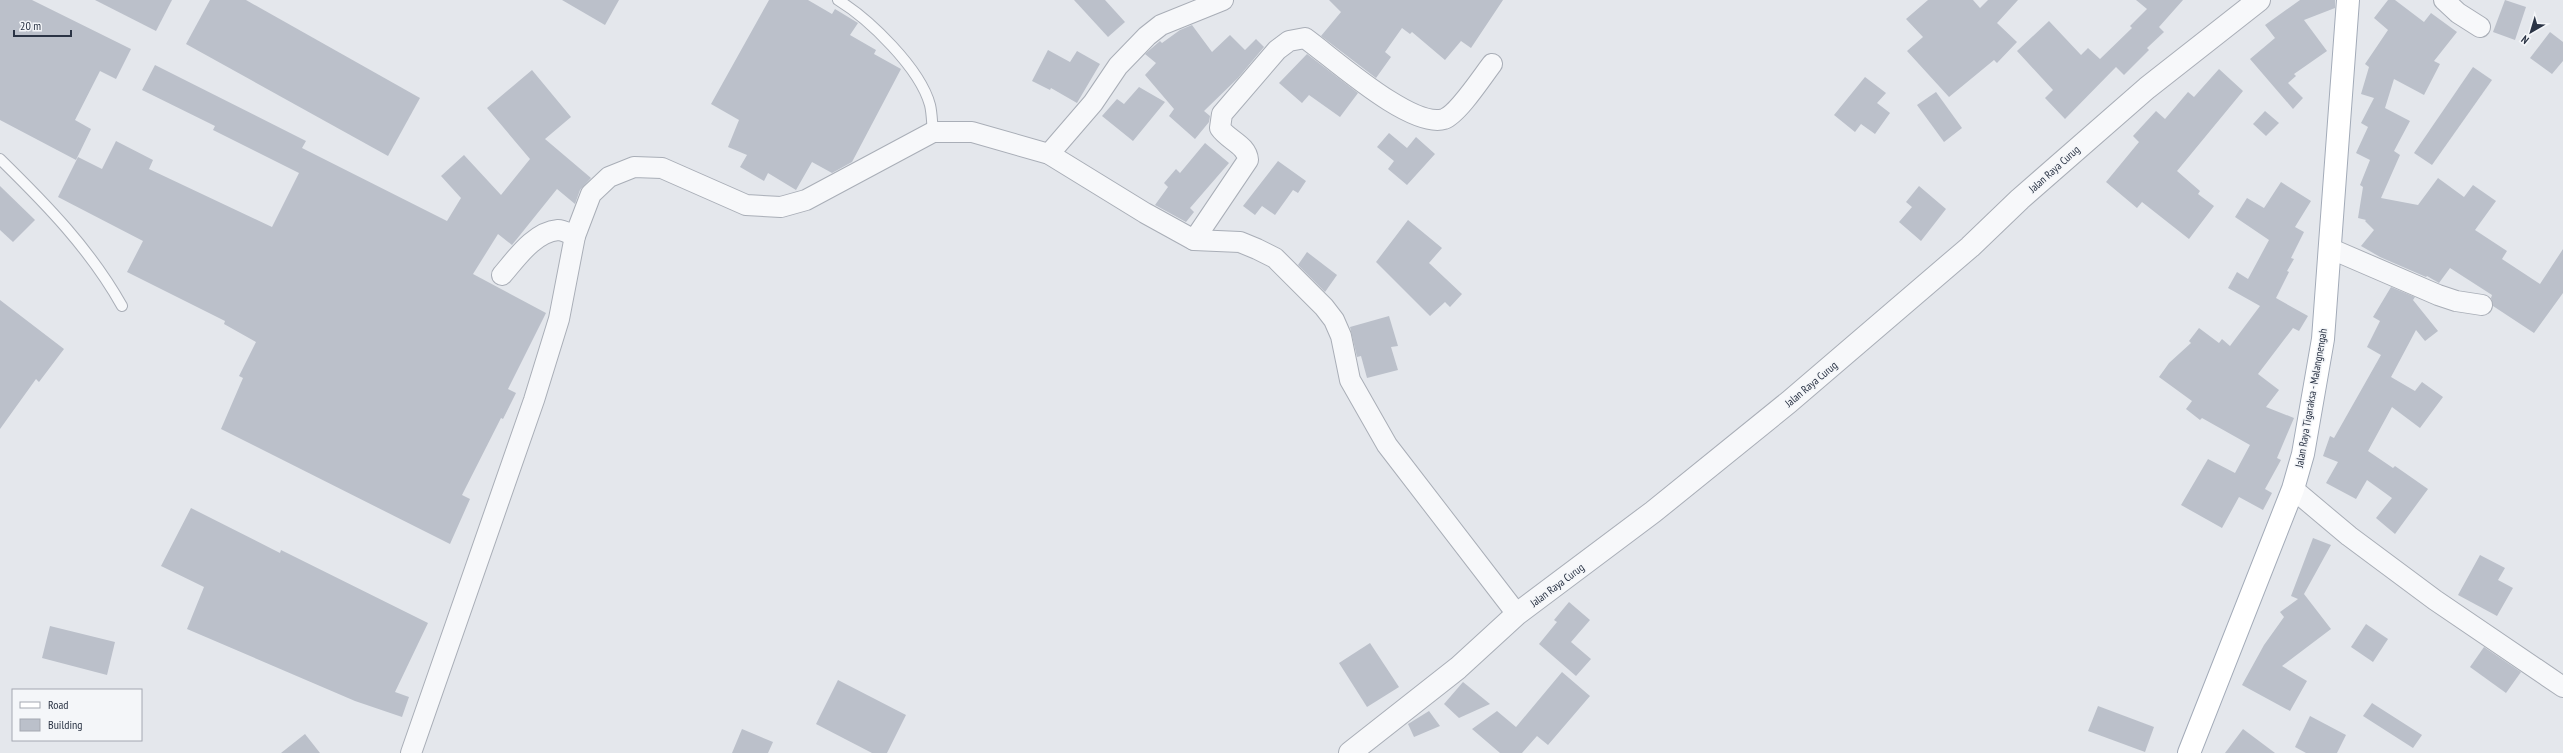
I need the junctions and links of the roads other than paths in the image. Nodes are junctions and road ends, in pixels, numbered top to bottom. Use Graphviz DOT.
graph roads {
  1 [pos="838,0"];
  2 [pos="1223,0"];
  3 [pos="2259,0"];
  4 [pos="2348,0"];
  5 [pos="2444,0"];
  6 [pos="2480,28"];
  7 [pos="1492,64"];
  8 [pos="933,132"];
  9 [pos="1049,154"];
  10 [pos="0,159"];
  11 [pos="576,236"];
  12 [pos="1194,240"];
  13 [pos="2329,248"];
  14 [pos="502,275"];
  15 [pos="2482,305"];
  16 [pos="122,306"];
  17 [pos="2292,489"];
  18 [pos="1517,614"];
  19 [pos="2563,687"];
  20 [pos="411,753"];
  21 [pos="1350,753"];
  22 [pos="2189,753"];
  1 -- 8 [label="lane"];
  2 -- 9 [label="street"];
  3 -- 18 [label="street, Jalan Raya Curug"];
  4 -- 13 [label="main road, Jalan Raya Tigaraksa - Malangnengah"];
  5 -- 6 [label="street"];
  7 -- 12 [label="street"];
  8 -- 9 [label="street"];
  8 -- 11 [label="street"];
  9 -- 12 [label="street"];
  10 -- 16 [label="lane"];
  11 -- 14 [label="street"];
  11 -- 20 [label="street"];
  12 -- 18 [label="street"];
  13 -- 15 [label="street"];
  13 -- 17 [label="main road, Jalan Raya Tigaraksa - Malangnengah"];
  17 -- 19 [label="street"];
  17 -- 22 [label="main road, Jalan Raya Tigaraksa - Malangnengah"];
  18 -- 21 [label="street, Jalan Raya Curug"];
}
